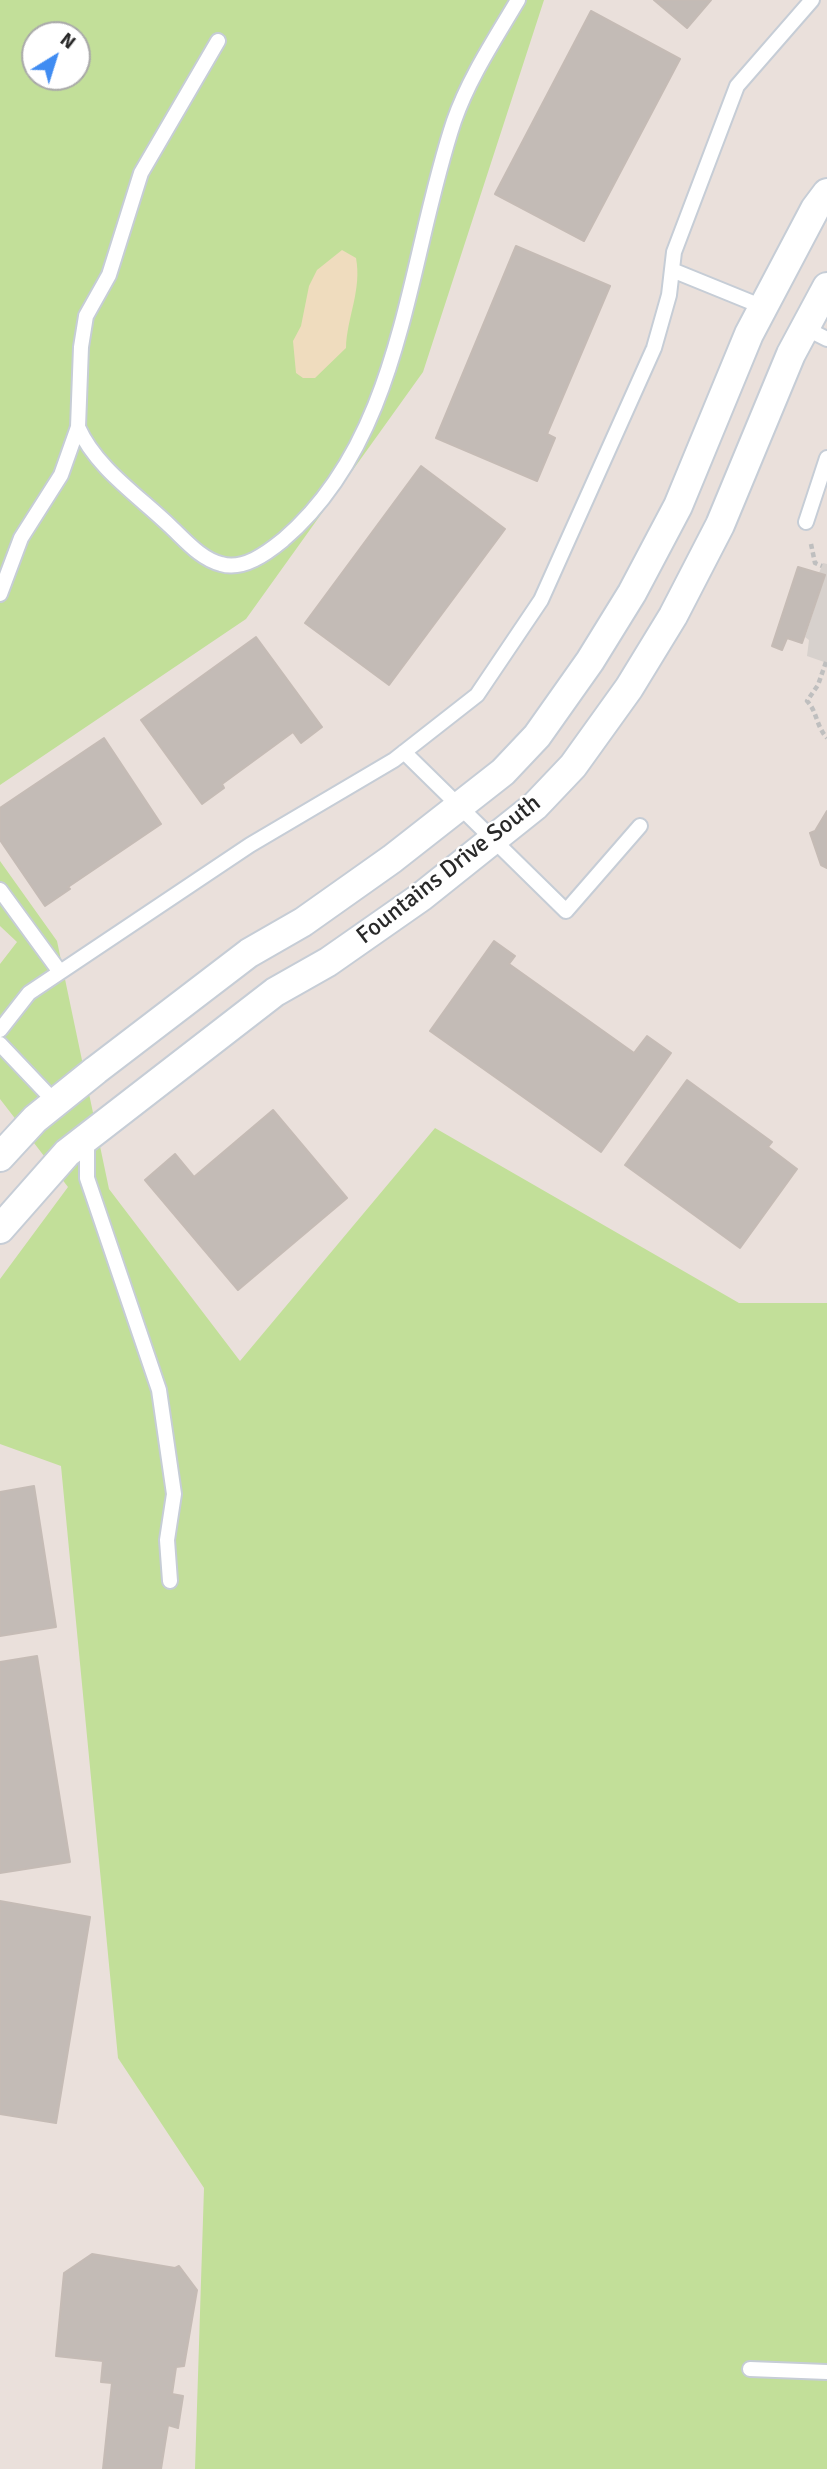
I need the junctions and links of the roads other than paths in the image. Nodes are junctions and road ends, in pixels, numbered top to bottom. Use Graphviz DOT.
graph roads {
  1 [pos="518,0"];
  2 [pos="811,0"];
  3 [pos="218,41"];
  4 [pos="827,193"];
  5 [pos="672,270"];
  6 [pos="827,287"];
  7 [pos="764,307"];
  8 [pos="816,334"];
  9 [pos="78,427"];
  10 [pos="827,458"];
  11 [pos="806,522"];
  12 [pos="0,594"];
  13 [pos="404,752"];
  14 [pos="461,806"];
  15 [pos="640,826"];
  16 [pos="494,839"];
  17 [pos="0,890"];
  18 [pos="60,972"];
  19 [pos="0,1030"];
  20 [pos="0,1044"];
  21 [pos="55,1102"];
  22 [pos="87,1138"];
  23 [pos="0,1157"];
  24 [pos="0,1229"];
  25 [pos="170,1581"];
  26 [pos="750,2369"];
  27 [pos="827,2372"];
  1 -- 9 [label="lane"];
  2 -- 5 [label="lane"];
  3 -- 9 [label="lane"];
  4 -- 7 [label="street, Fountains Drive South"];
  5 -- 7 [label="lane"];
  5 -- 13 [label="lane"];
  6 -- 8 [label="street, Fountains Drive South"];
  7 -- 8 [label="street"];
  7 -- 14 [label="street, Fountains Drive South"];
  8 -- 16 [label="street, Fountains Drive South"];
  9 -- 12 [label="lane"];
  10 -- 11 [label="lane"];
  13 -- 14 [label="lane"];
  13 -- 18 [label="lane"];
  14 -- 16 [label="lane"];
  14 -- 21 [label="street, Fountains Drive South"];
  15 -- 16 [label="lane"];
  16 -- 22 [label="street, Fountains Drive South"];
  17 -- 18 [label="lane"];
  18 -- 19 [label="lane"];
  20 -- 21 [label="lane"];
  21 -- 22 [label="street"];
  21 -- 23 [label="street, Fountains Drive South"];
  22 -- 24 [label="street, Fountains Drive South"];
  22 -- 25 [label="lane"];
  26 -- 27 [label="lane"];
}
